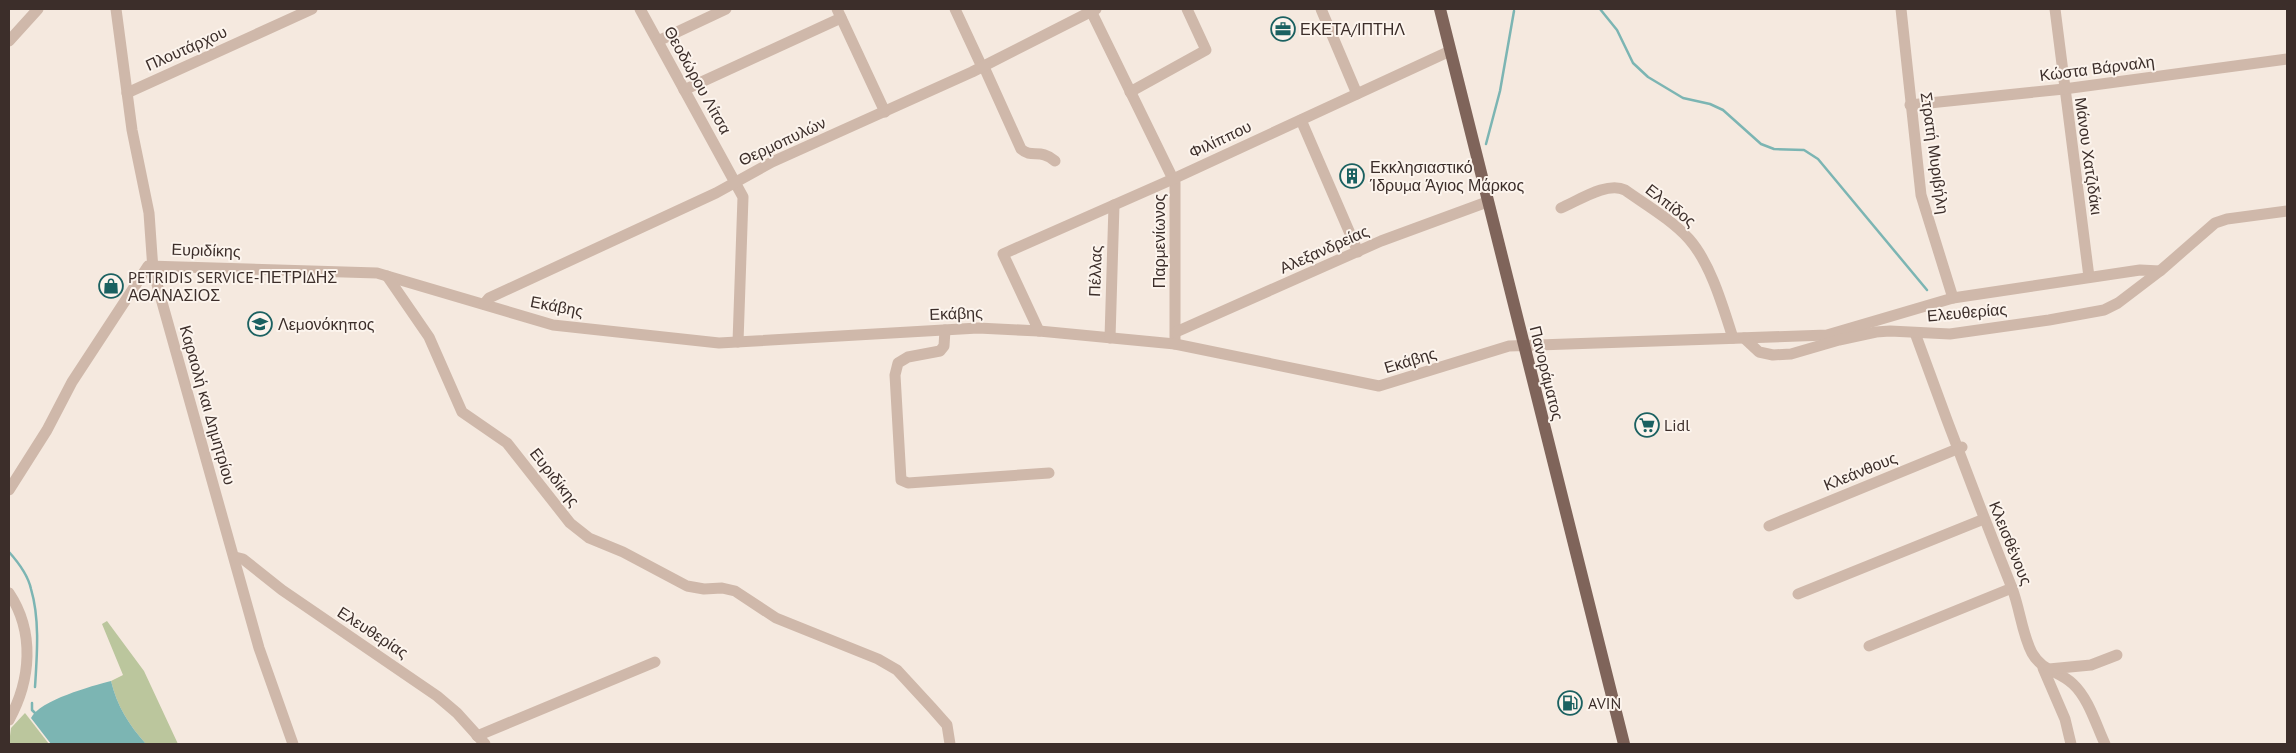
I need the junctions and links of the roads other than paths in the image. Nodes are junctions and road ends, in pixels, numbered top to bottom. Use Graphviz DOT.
graph roads {
  1 [pos="38,9"];
  2 [pos="116,9"];
  3 [pos="312,9"];
  4 [pos="640,9"];
  5 [pos="726,9"];
  6 [pos="955,9"];
  7 [pos="1187,9"];
  8 [pos="1321,9"];
  9 [pos="1440,9"];
  10 [pos="1901,9"];
  11 [pos="2055,9"];
  12 [pos="1092,10"];
  13 [pos="839,14"];
  14 [pos="9,40"];
  15 [pos="658,40"];
  16 [pos="1450,51"];
  17 [pos="2287,59"];
  18 [pos="983,67"];
  19 [pos="2064,89"];
  20 [pos="684,90"];
  21 [pos="1130,92"];
  22 [pos="127,93"];
  23 [pos="1357,94"];
  24 [pos="1910,105"];
  25 [pos="885,112"];
  26 [pos="1301,120"];
  27 [pos="1055,161"];
  28 [pos="1173,179"];
  29 [pos="736,181"];
  30 [pos="1487,202"];
  31 [pos="1114,205"];
  32 [pos="1561,208"];
  33 [pos="2287,211"];
  34 [pos="1358,252"];
  35 [pos="153,265"];
  36 [pos="2160,271"];
  37 [pos="387,276"];
  38 [pos="2089,277"];
  39 [pos="1953,298"];
  40 [pos="484,304"];
  41 [pos="945,330"];
  42 [pos="1038,331"];
  43 [pos="1176,332"];
  44 [pos="1916,333"];
  45 [pos="1110,338"];
  46 [pos="1739,338"];
  47 [pos="738,342"];
  48 [pos="1175,344"];
  49 [pos="1523,344"];
  50 [pos="1960,448"];
  51 [pos="1049,473"];
  52 [pos="9,490"];
  53 [pos="1984,519"];
  54 [pos="1769,526"];
  55 [pos="235,557"];
  56 [pos="2012,588"];
  57 [pos="9,593"];
  58 [pos="1798,594"];
  59 [pos="1869,646"];
  60 [pos="2117,655"];
  61 [pos="655,662"];
  62 [pos="2045,668"];
  63 [pos="9,720"];
  64 [pos="481,740"];
  65 [pos="293,744"];
  66 [pos="950,744"];
  67 [pos="1624,744"];
  68 [pos="2071,744"];
  69 [pos="2105,744"];
  1 -- 14 [label="street"];
  2 -- 22 [label="street, Καραολή και Δημητρίου"];
  3 -- 22 [label="street, Πλουτάρχου"];
  4 -- 15 [label="street, Θεοδώρου Λίτσα"];
  5 -- 15 [label="street"];
  6 -- 18 [label="street"];
  7 -- 21 [label="street"];
  8 -- 23 [label="street"];
  9 -- 16 [label="main road, Πανοράματος"];
  10 -- 24 [label="street, Στρατή Μυριβήλη"];
  11 -- 19 [label="street, Μάνου Χατζιδάκι"];
  12 -- 18 [label="street, Θερμοπυλών"];
  12 -- 21 [label="street, Παρμενίωνος"];
  13 -- 20 [label="street"];
  13 -- 25 [label="street"];
  15 -- 20 [label="street, Θεοδώρου Λίτσα"];
  16 -- 23 [label="street, Φιλίππου"];
  16 -- 30 [label="main road, Πανοράματος"];
  17 -- 19 [label="street, Κώστα Βάρναλη"];
  18 -- 25 [label="street, Θερμοπυλών"];
  18 -- 27 [label="street"];
  19 -- 24 [label="street, Κώστα Βάρναλη"];
  19 -- 38 [label="street, Μάνου Χατζιδάκι"];
  20 -- 29 [label="street, Θεοδώρου Λίτσα"];
  21 -- 28 [label="street, Παρμενίωνος"];
  22 -- 35 [label="street, Καραολή και Δημητρίου"];
  23 -- 26 [label="street, Φιλίππου"];
  24 -- 39 [label="street, Στρατή Μυριβήλη"];
  25 -- 29 [label="street, Θερμοπυλών"];
  26 -- 28 [label="street, Φιλίππου"];
  26 -- 34 [label="street"];
  28 -- 31 [label="street, Φιλίππου"];
  28 -- 43 [label="street, Παρμενίωνος"];
  29 -- 40 [label="street, Θερμοπυλών"];
  29 -- 47 [label="street, Θεοδώρου Λίτσα"];
  30 -- 34 [label="street, Αλεξανδρείας"];
  30 -- 49 [label="main road, Πανοράματος"];
  31 -- 42 [label="street, Φιλίππου"];
  31 -- 45 [label="street, Πέλλας"];
  32 -- 46 [label="street, Ελπίδος"];
  33 -- 36 [label="street, Ελευθερίας"];
  34 -- 43 [label="street, Αλεξανδρείας"];
  35 -- 37 [label="street, Ευριδίκης"];
  35 -- 52 [label="street"];
  35 -- 55 [label="street, Καραολή και Δημητρίου"];
  36 -- 38 [label="street, Ελευθερίας"];
  36 -- 44 [label="street, Ελευθερίας"];
  37 -- 40 [label="street, Εκάβης"];
  37 -- 66 [label="street, Ευριδίκης"];
  38 -- 39 [label="street, Ελευθερίας"];
  39 -- 46 [label="street, Ελευθερίας"];
  40 -- 47 [label="street, Εκάβης"];
  41 -- 42 [label="street, Εκάβης"];
  41 -- 47 [label="street, Εκάβης"];
  41 -- 51 [label="street"];
  42 -- 45 [label="street, Εκάβης"];
  43 -- 48 [label="street, Παρμενίωνος"];
  44 -- 46 [label="street, Ελευθερίας"];
  44 -- 50 [label="street, Κλεισθένους"];
  45 -- 48 [label="street, Εκάβης"];
  46 -- 49 [label="street, Ελευθερίας"];
  48 -- 49 [label="street, Εκάβης"];
  49 -- 67 [label="main road, Πανοράματος"];
  50 -- 53 [label="street, Κλεισθένους"];
  50 -- 54 [label="street, Κλεάνθους"];
  53 -- 56 [label="street, Κλεισθένους"];
  53 -- 58 [label="street"];
  55 -- 64 [label="street, Ελευθερίας"];
  55 -- 65 [label="street, Καραολή και Δημητρίου"];
  56 -- 59 [label="street"];
  56 -- 62 [label="street, Κλεισθένους"];
  57 -- 63 [label="street"];
  60 -- 62 [label="street"];
  61 -- 64 [label="street"];
  62 -- 68 [label="street, Κλεισθένους"];
  62 -- 69 [label="street"];
}
